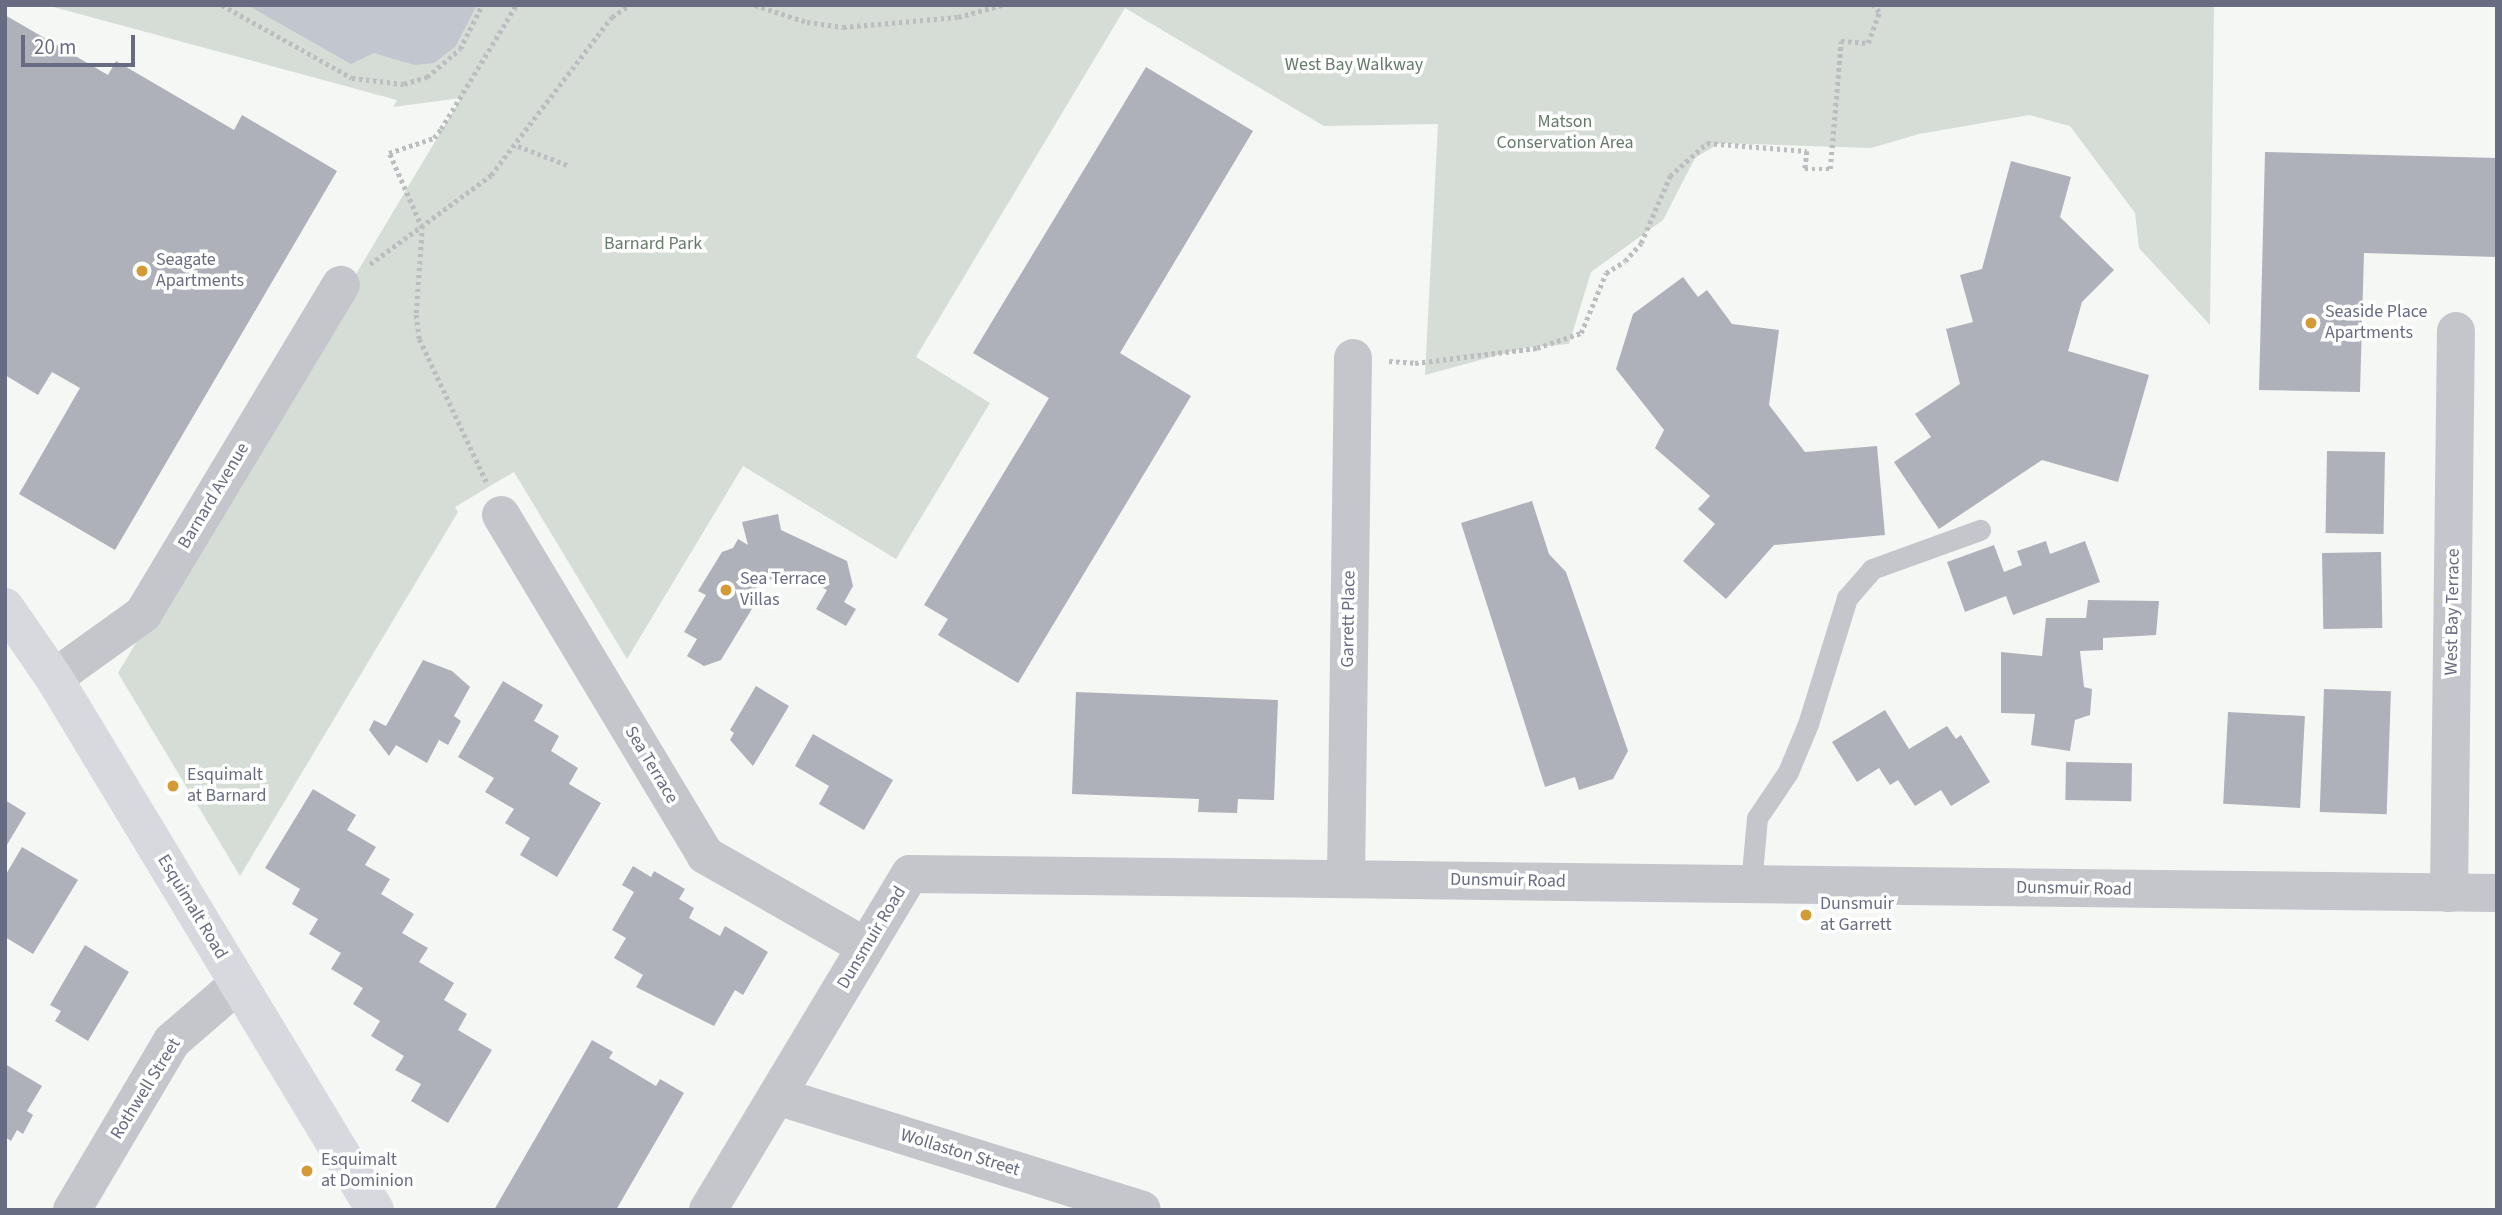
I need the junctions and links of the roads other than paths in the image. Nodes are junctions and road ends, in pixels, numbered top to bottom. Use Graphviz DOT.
graph roads {
  1 [pos="341,285"];
  2 [pos="2456,331"];
  3 [pos="1353,358"];
  4 [pos="500,515"];
  5 [pos="1980,530"];
  6 [pos="10,623"];
  7 [pos="54,678"];
  8 [pos="1346,879"];
  9 [pos="1751,884"];
  10 [pos="2449,893"];
  11 [pos="2497,893"];
  12 [pos="866,947"];
  13 [pos="239,984"];
  14 [pos="777,1096"];
  15 [pos="72,1210"];
  16 [pos="375,1210"];
  17 [pos="708,1210"];
  18 [pos="1142,1210"];
  1 -- 7 [label="street, Barnard Avenue"];
  2 -- 10 [label="street, West Bay Terrace"];
  3 -- 8 [label="street, Garrett Place"];
  4 -- 12 [label="street, Sea Terrace"];
  5 -- 9 [label="lane"];
  6 -- 7 [label="main road, Esquimalt Road"];
  7 -- 13 [label="main road, Esquimalt Road"];
  8 -- 9 [label="street, Dunsmuir Road"];
  8 -- 12 [label="street, Dunsmuir Road"];
  9 -- 10 [label="street, Dunsmuir Road"];
  10 -- 11 [label="street, Dunsmuir Road"];
  12 -- 14 [label="street, Dunsmuir Road"];
  13 -- 15 [label="street, Rothwell Street"];
  13 -- 16 [label="main road, Esquimalt Road"];
  14 -- 17 [label="street, Dunsmuir Road"];
  14 -- 18 [label="street, Wollaston Street"];
}
